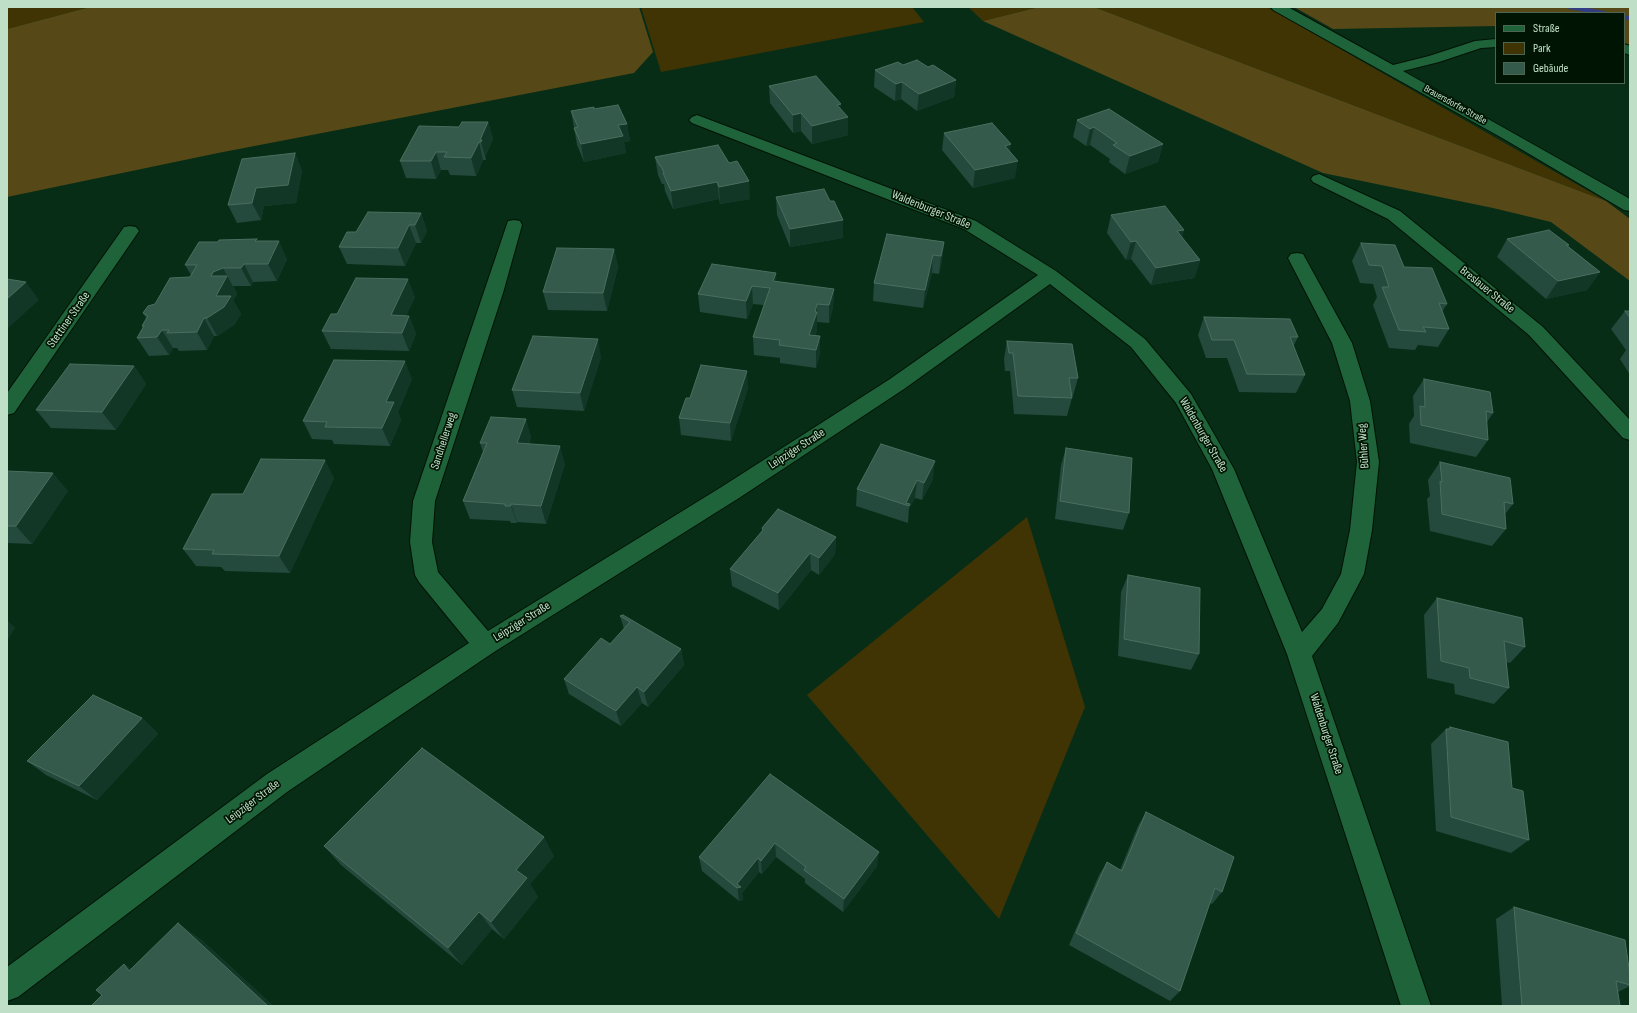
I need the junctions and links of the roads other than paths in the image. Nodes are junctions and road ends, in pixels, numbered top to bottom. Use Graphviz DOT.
graph roads {
  1 [pos="1278,7"];
  2 [pos="1495,43"];
  3 [pos="1391,70"];
  4 [pos="697,120"];
  5 [pos="1319,178"];
  6 [pos="1630,206"];
  7 [pos="514,225"];
  8 [pos="130,231"];
  9 [pos="1297,258"];
  10 [pos="1050,275"];
  11 [pos="7,408"];
  12 [pos="1630,433"];
  13 [pos="484,645"];
  14 [pos="1299,654"];
  15 [pos="7,986"];
  16 [pos="1416,1006"];
  1 -- 3 [label="street, Brauersdorfer Straße"];
  2 -- 3 [label="street"];
  3 -- 6 [label="street, Brauersdorfer Straße"];
  4 -- 10 [label="street, Waldenburger Straße"];
  5 -- 12 [label="street, Breslauer Straße"];
  7 -- 13 [label="street, Sandhellerweg"];
  8 -- 11 [label="street, Stettiner Straße"];
  9 -- 14 [label="street, Bühler Weg"];
  10 -- 13 [label="street, Leipziger Straße"];
  10 -- 14 [label="street, Waldenburger Straße"];
  13 -- 15 [label="street, Leipziger Straße"];
  14 -- 16 [label="street, Waldenburger Straße"];
}
